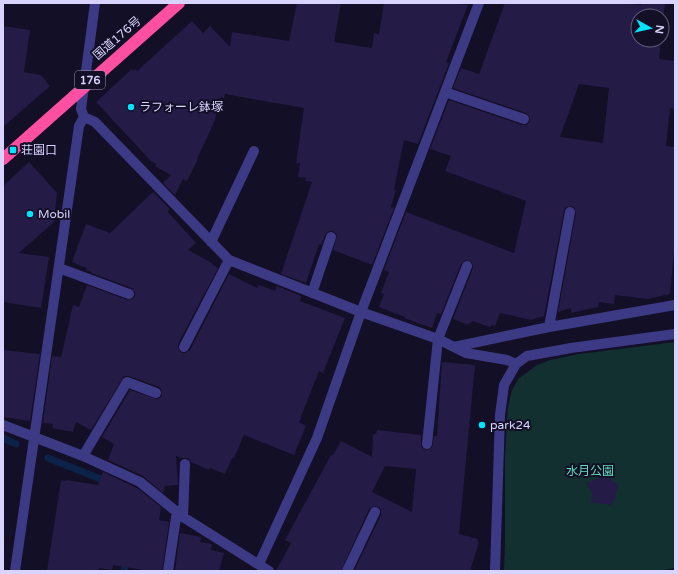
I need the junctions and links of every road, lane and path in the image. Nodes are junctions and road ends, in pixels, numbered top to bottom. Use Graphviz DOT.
graph roads {
  1 [pos="95,3"];
  2 [pos="179,3"];
  3 [pos="479,3"];
  4 [pos="82,87"];
  5 [pos="445,92"];
  6 [pos="84,117"];
  7 [pos="524,119"];
  8 [pos="254,151"];
  9 [pos="3,159"];
  10 [pos="570,212"];
  11 [pos="331,237"];
  12 [pos="211,242"];
  13 [pos="229,260"];
  14 [pos="466,266"];
  15 [pos="59,268"];
  16 [pos="312,293"];
  17 [pos="129,294"];
  18 [pos="675,305"];
  19 [pos="361,312"];
  20 [pos="549,327"];
  21 [pos="675,334"];
  22 [pos="438,339"];
  23 [pos="184,347"];
  24 [pos="454,347"];
  25 [pos="516,364"];
  26 [pos="156,393"];
  27 [pos="3,425"];
  28 [pos="34,438"];
  29 [pos="427,444"];
  30 [pos="83,456"];
  31 [pos="185,464"];
  32 [pos="375,512"];
  33 [pos="180,514"];
  34 [pos="259,564"];
  35 [pos="15,571"];
  36 [pos="168,571"];
  37 [pos="269,571"];
  38 [pos="347,571"];
  39 [pos="495,571"];
  1 -- 4 [label="street"];
  2 -- 4 [label="highway, 国道176号 / 176"];
  3 -- 5 [label="street"];
  4 -- 6 [label="street"];
  4 -- 9 [label="highway, 国道176号 / 176"];
  5 -- 7 [label="street"];
  5 -- 19 [label="street"];
  6 -- 12 [label="street"];
  6 -- 15 [label="street"];
  8 -- 12 [label="street"];
  10 -- 20 [label="street"];
  11 -- 16 [label="street"];
  12 -- 13 [label="street"];
  13 -- 16 [label="street"];
  13 -- 23 [label="street"];
  14 -- 22 [label="street"];
  15 -- 17 [label="street"];
  15 -- 28 [label="street"];
  16 -- 19 [label="street"];
  18 -- 20 [label="street"];
  19 -- 22 [label="street"];
  19 -- 34 [label="street"];
  20 -- 24 [label="street"];
  21 -- 25 [label="street"];
  22 -- 24 [label="street"];
  22 -- 29 [label="street"];
  24 -- 25 [label="street"];
  25 -- 39 [label="street"];
  26 -- 30 [label="street"];
  27 -- 28 [label="street"];
  28 -- 30 [label="street"];
  28 -- 35 [label="street"];
  30 -- 33 [label="street"];
  31 -- 33 [label="street"];
  32 -- 38 [label="street"];
  33 -- 34 [label="street"];
  33 -- 36 [label="street"];
  34 -- 37 [label="street"];
}
